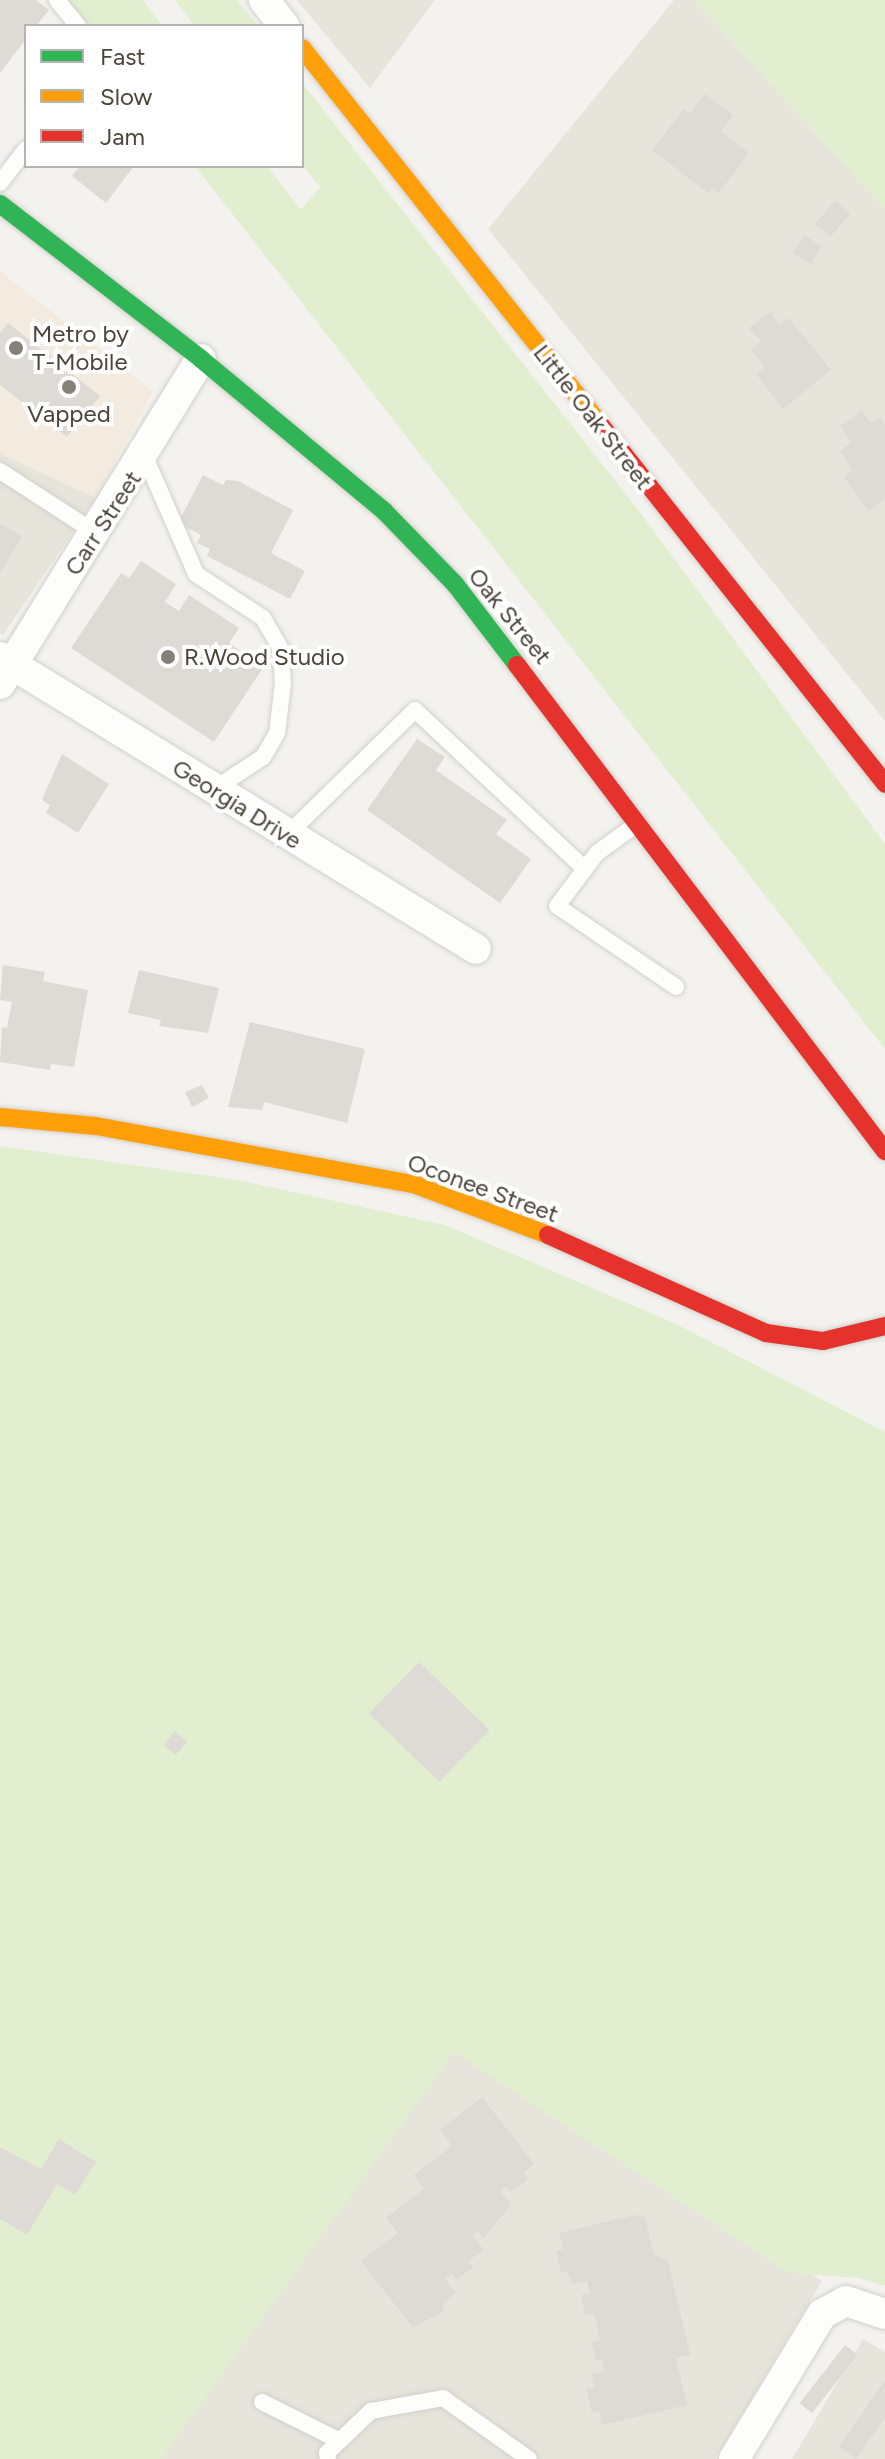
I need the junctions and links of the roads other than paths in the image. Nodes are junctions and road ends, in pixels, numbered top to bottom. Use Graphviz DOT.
graph roads {
  1 [pos="57,0"];
  2 [pos="264,0"];
  3 [pos="76,24"];
  4 [pos="282,24"];
  5 [pos="304,51"];
  6 [pos="24,152"];
  7 [pos="0,183"];
  8 [pos="0,204"];
  9 [pos="201,359"];
  10 [pos="145,457"];
  11 [pos="0,471"];
  12 [pos="96,533"];
  13 [pos="4,668"];
  14 [pos="885,784"];
  15 [pos="213,790"];
  16 [pos="639,823"];
  17 [pos="287,835"];
  18 [pos="585,869"];
  19 [pos="476,949"];
  20 [pos="676,987"];
  21 [pos="0,1117"];
  22 [pos="885,1151"];
  23 [pos="885,1326"];
  24 [pos="885,2314"];
  25 [pos="262,2402"];
  26 [pos="340,2441"];
  27 [pos="328,2459"];
  28 [pos="529,2459"];
  29 [pos="734,2459"];
  1 -- 3 [label="lane"];
  2 -- 4 [label="street"];
  5 -- 14 [label="street, Little Oak Street"];
  6 -- 7 [label="lane"];
  8 -- 9 [label="street, Oak Street"];
  9 -- 10 [label="street, Carr Street"];
  9 -- 16 [label="street, Oak Street"];
  10 -- 12 [label="street, Carr Street"];
  10 -- 15 [label="lane"];
  11 -- 12 [label="lane"];
  12 -- 13 [label="street, Carr Street"];
  13 -- 15 [label="street, Georgia Drive"];
  15 -- 17 [label="street, Georgia Drive"];
  16 -- 18 [label="lane"];
  16 -- 22 [label="street, Oak Street"];
  17 -- 18 [label="lane"];
  17 -- 19 [label="street, Georgia Drive"];
  18 -- 20 [label="lane"];
  21 -- 23 [label="street, Oconee Street"];
  24 -- 29 [label="street"];
  25 -- 26 [label="lane"];
  26 -- 27 [label="lane"];
  26 -- 28 [label="lane"];
}
